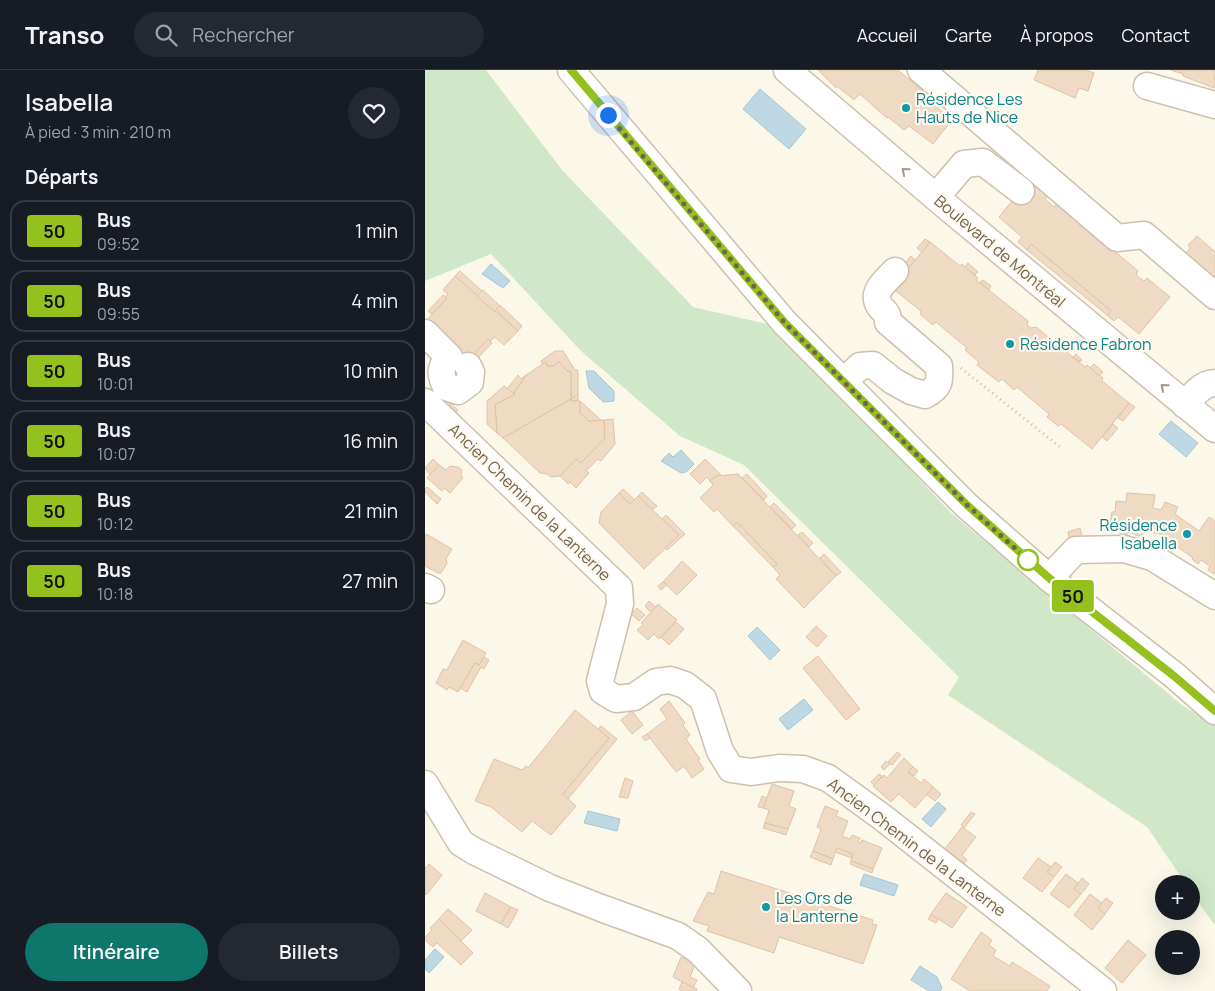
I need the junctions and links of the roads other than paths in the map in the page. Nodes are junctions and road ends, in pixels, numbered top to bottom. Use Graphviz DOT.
graph roads {
  1 [pos="571,70"];
  2 [pos="787,70"];
  3 [pos="921,70"];
  4 [pos="1147,86"];
  5 [pos="1215,105"];
  6 [pos="1017,195"];
  7 [pos="940,201"];
  8 [pos="895,271"];
  9 [pos="870,282"];
  10 [pos="1215,296"];
  11 [pos="889,322"];
  12 [pos="425,333"];
  13 [pos="468,366"];
  14 [pos="425,370"];
  15 [pos="844,381"];
  16 [pos="1215,383"];
  17 [pos="425,387"];
  18 [pos="425,402"];
  19 [pos="1185,405"];
  20 [pos="1215,429"];
  21 [pos="1049,578"];
  22 [pos="1215,596"];
  23 [pos="1215,711"];
  24 [pos="425,784"];
  25 [pos="738,991"];
  26 [pos="1103,991"];
  1 -- 15 [label="street"];
  7 -- 2 [label="street, Boulevard de Montréal, one-way"];
  3 -- 10 [label="street"];
  4 -- 5 [label="street"];
  6 -- 7 [label="street"];
  19 -- 7 [label="street, Boulevard de Montréal, one-way"];
  8 -- 11 [label="street"];
  9 -- 11 [label="street"];
  11 -- 15 [label="street"];
  12 -- 13 [label="street"];
  14 -- 17 [label="street"];
  15 -- 21 [label="street"];
  16 -- 19 [label="street"];
  18 -- 26 [label="street, Ancien Chemin de la Lanterne"];
  19 -- 20 [label="street, Boulevard de Montréal"];
  21 -- 22 [label="street"];
  21 -- 23 [label="street"];
  24 -- 25 [label="street"];
}
